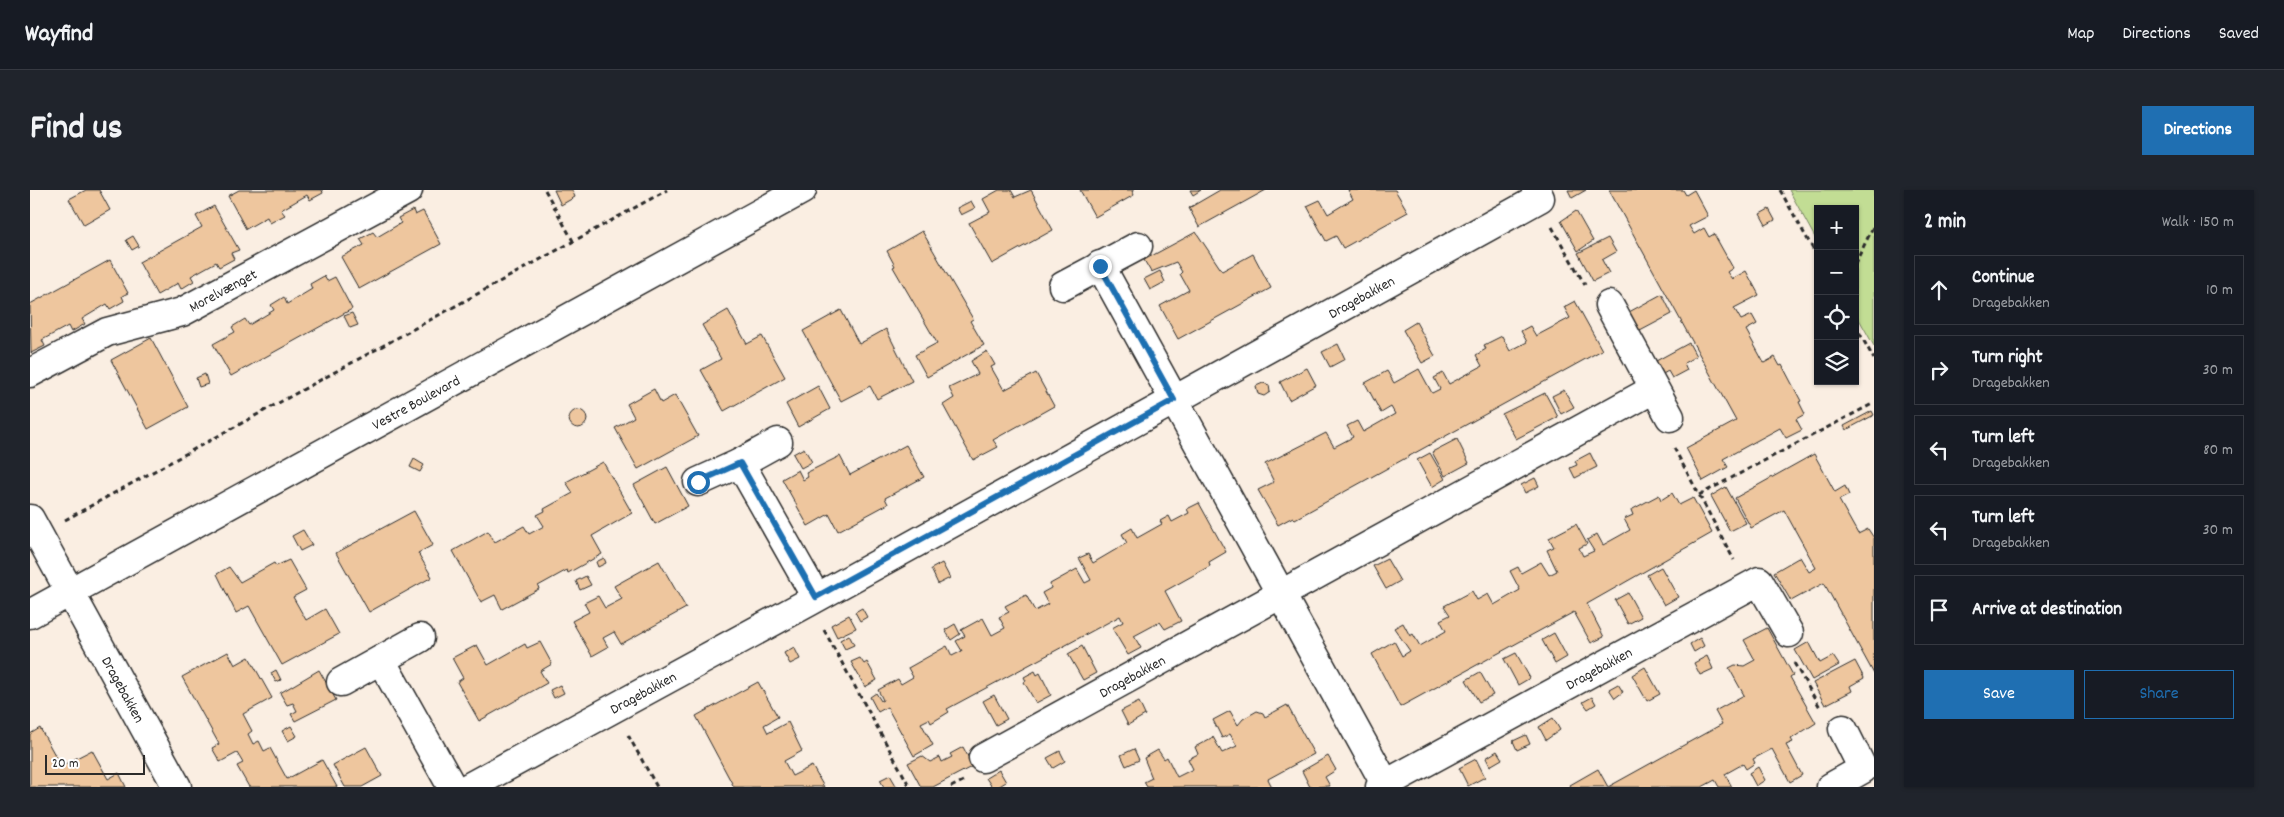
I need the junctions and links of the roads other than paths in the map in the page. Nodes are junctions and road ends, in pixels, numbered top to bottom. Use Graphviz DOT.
graph roads {
  1 [pos="408,190"];
  2 [pos="802,190"];
  3 [pos="1538,194"];
  4 [pos="1138,246"];
  5 [pos="1100,266"];
  6 [pos="1062,286"];
  7 [pos="1609,305"];
  8 [pos="30,373"];
  9 [pos="1654,389"];
  10 [pos="1174,400"];
  11 [pos="1670,417"];
  12 [pos="778,442"];
  13 [pos="740,463"];
  14 [pos="698,482"];
  15 [pos="34,527"];
  16 [pos="70,592"];
  17 [pos="1281,594"];
  18 [pos="812,600"];
  19 [pos="30,614"];
  20 [pos="1789,633"];
  21 [pos="420,638"];
  22 [pos="381,660"];
  23 [pos="341,682"];
  24 [pos="1843,729"];
  25 [pos="984,758"];
  26 [pos="1384,786"];
  27 [pos="177,787"];
  28 [pos="452,787"];
  29 [pos="469,787"];
  30 [pos="1830,787"];
  1 -- 8 [label="street, Morelvænget"];
  2 -- 16 [label="street, Vestre Boulevard"];
  3 -- 10 [label="street, Dragebakken"];
  4 -- 5 [label="street"];
  5 -- 6 [label="street"];
  5 -- 10 [label="street, Dragebakken"];
  7 -- 9 [label="street"];
  9 -- 11 [label="street"];
  9 -- 17 [label="street, Dragebakken"];
  10 -- 17 [label="street, Dragebakken"];
  10 -- 18 [label="street, Dragebakken"];
  12 -- 13 [label="street"];
  13 -- 14 [label="street"];
  13 -- 18 [label="street"];
  15 -- 16 [label="street, Dragebakken"];
  16 -- 19 [label="street, Vestre Boulevard"];
  16 -- 27 [label="street, Dragebakken"];
  17 -- 25 [label="street, Dragebakken"];
  17 -- 26 [label="street, Dragebakken"];
  18 -- 29 [label="street, Dragebakken"];
  20 -- 26 [label="street, Dragebakken"];
  21 -- 22 [label="street"];
  22 -- 23 [label="street"];
  22 -- 28 [label="street"];
  24 -- 30 [label="street"];
}
